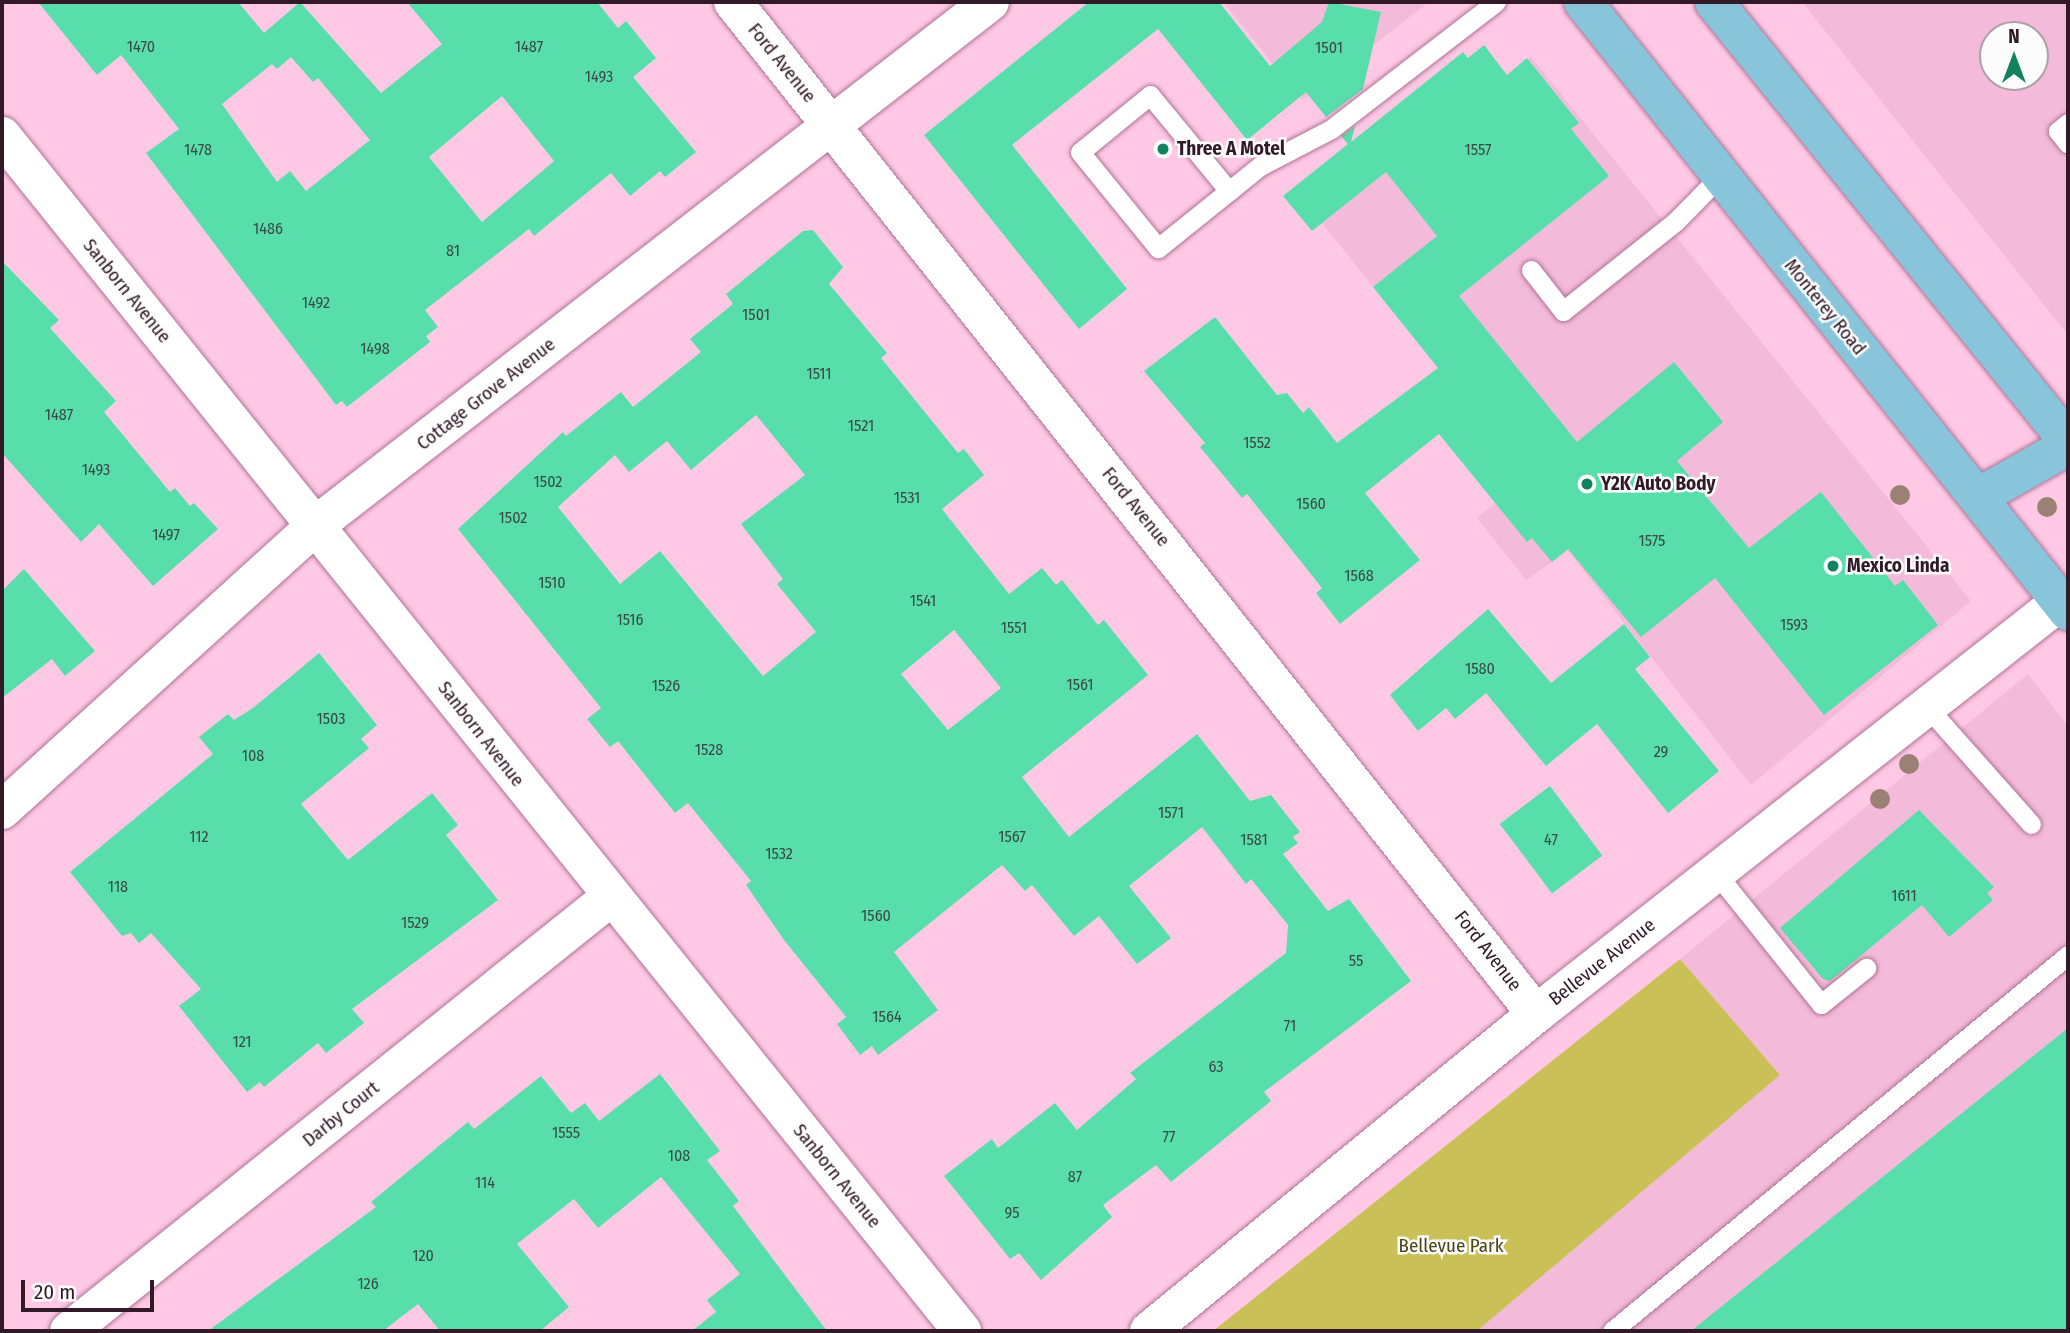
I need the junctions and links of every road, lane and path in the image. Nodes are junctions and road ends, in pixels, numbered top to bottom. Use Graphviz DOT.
graph roads {
  1 [pos="733,2"];
  2 [pos="990,2"];
  3 [pos="1496,2"];
  4 [pos="1583,2"];
  5 [pos="1714,2"];
  6 [pos="2068,123"];
  7 [pos="833,126"];
  8 [pos="2,136"];
  9 [pos="2068,144"];
  10 [pos="1720,176"];
  11 [pos="1229,191"];
  12 [pos="1531,270"];
  13 [pos="2068,440"];
  14 [pos="2068,446"];
  15 [pos="1978,497"];
  16 [pos="316,525"];
  17 [pos="2064,606"];
  18 [pos="1928,708"];
  19 [pos="2,810"];
  20 [pos="2031,824"];
  21 [pos="1716,873"];
  22 [pos="611,897"];
  23 [pos="2068,955"];
  24 [pos="1866,968"];
  25 [pos="1536,1014"];
  26 [pos="69,1331"];
  27 [pos="962,1331"];
  28 [pos="1149,1331"];
  29 [pos="1612,1331"];
  1 -- 7 [label="street, Ford Avenue"];
  2 -- 7 [label="street, Cottage Grove Avenue"];
  3 -- 11 [label="lane"];
  4 -- 10 [label="main road, Monterey Road"];
  5 -- 13 [label="main road"];
  6 -- 9 [label="lane"];
  7 -- 16 [label="street, Cottage Grove Avenue"];
  7 -- 25 [label="street, Ford Avenue"];
  8 -- 16 [label="street, Sanborn Avenue"];
  10 -- 12 [label="lane"];
  10 -- 15 [label="main road, Monterey Road"];
  11 -- 11 [label="lane"];
  14 -- 15 [label="main road"];
  15 -- 17 [label="main road, Monterey Road"];
  16 -- 19 [label="street, Cottage Grove Avenue"];
  16 -- 22 [label="street, Sanborn Avenue"];
  17 -- 18 [label="street, Bellevue Avenue"];
  18 -- 20 [label="lane"];
  18 -- 21 [label="street, Bellevue Avenue"];
  21 -- 24 [label="lane"];
  21 -- 25 [label="street, Bellevue Avenue"];
  22 -- 26 [label="street, Darby Court"];
  22 -- 27 [label="street, Sanborn Avenue"];
  23 -- 29 [label="lane"];
  25 -- 28 [label="street, Bellevue Avenue"];
}
